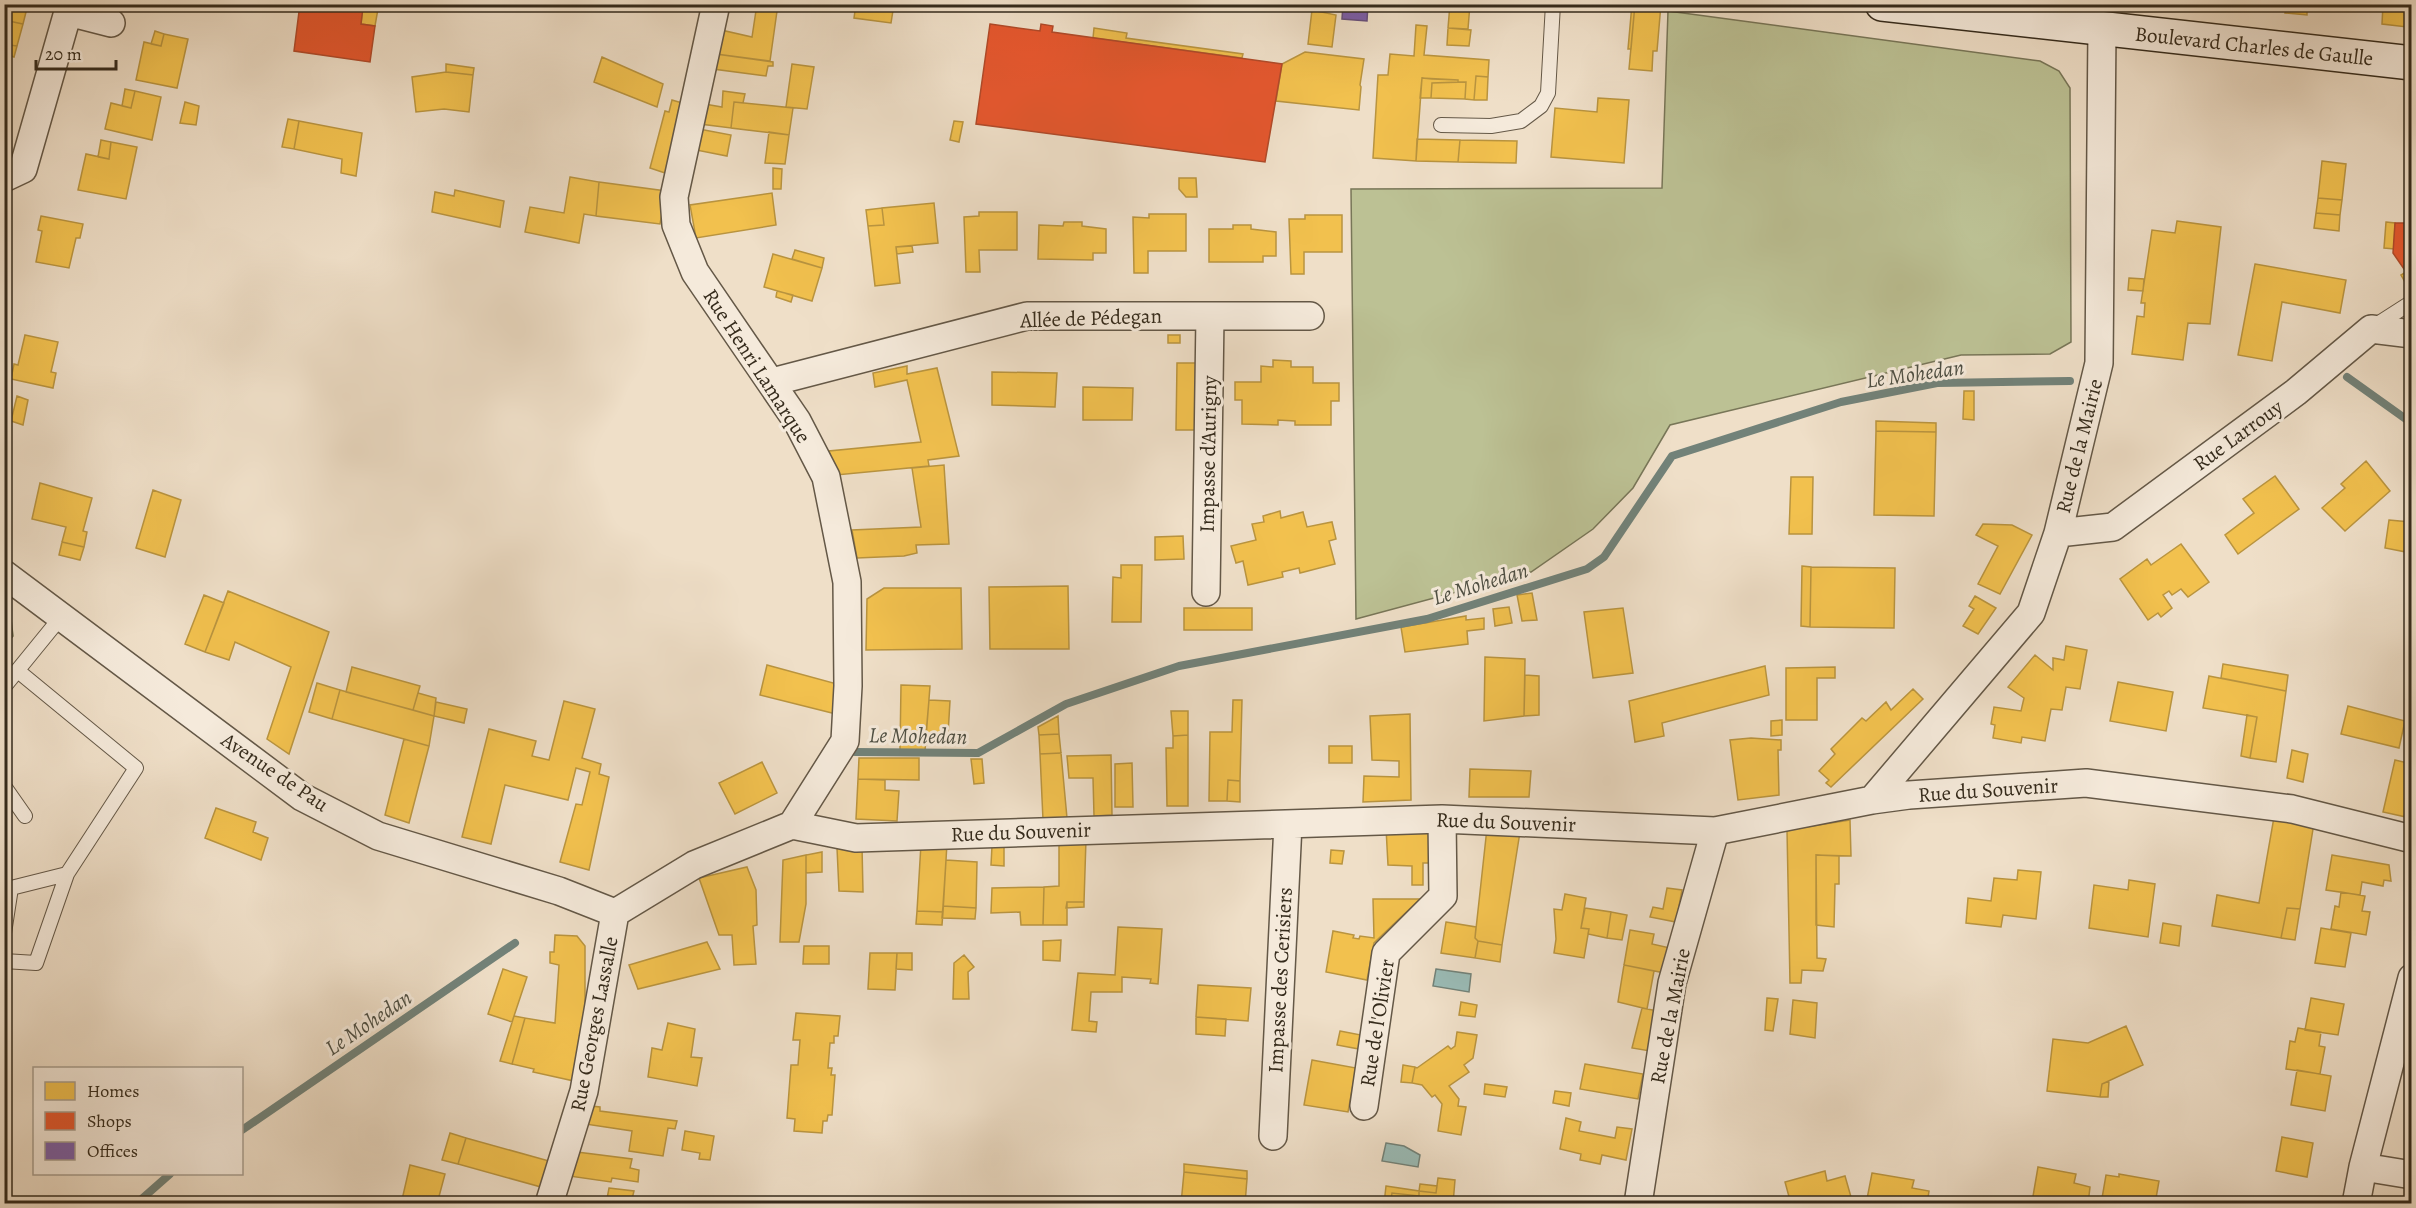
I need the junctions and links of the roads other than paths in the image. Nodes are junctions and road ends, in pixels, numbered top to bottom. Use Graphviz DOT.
graph roads {
  1 [pos="716,4"];
  2 [pos="1553,4"];
  3 [pos="1882,4"];
  4 [pos="2068,14"];
  5 [pos="111,23"];
  6 [pos="2102,28"];
  7 [pos="2412,63"];
  8 [pos="1441,125"];
  9 [pos="4,178"];
  10 [pos="2412,302"];
  11 [pos="1210,315"];
  12 [pos="1310,315"];
  13 [pos="2371,328"];
  14 [pos="2412,334"];
  15 [pos="772,382"];
  16 [pos="2058,533"];
  17 [pos="4,574"];
  18 [pos="1206,592"];
  19 [pos="61,617"];
  20 [pos="18,670"];
  21 [pos="4,687"];
  22 [pos="4,786"];
  23 [pos="1872,800"];
  24 [pos="25,816"];
  25 [pos="1443,819"];
  26 [pos="1288,824"];
  27 [pos="792,825"];
  28 [pos="1715,831"];
  29 [pos="2412,839"];
  30 [pos="67,874"];
  31 [pos="615,913"];
  32 [pos="4,933"];
  33 [pos="4,961"];
  34 [pos="2412,978"];
  35 [pos="1364,1106"];
  36 [pos="1273,1136"];
  37 [pos="2362,1167"];
  38 [pos="2412,1175"];
  39 [pos="549,1203"];
  40 [pos="1638,1203"];
  41 [pos="2356,1203"];
  1 -- 15 [label="street, Rue Henri Lamarque"];
  2 -- 8 [label="lane"];
  3 -- 4 [label="main road, Boulevard Charles de Gaulle"];
  4 -- 6 [label="main road, Boulevard Charles de Gaulle"];
  5 -- 9 [label="street"];
  6 -- 7 [label="main road, Boulevard Charles de Gaulle"];
  6 -- 16 [label="street, Rue de la Mairie"];
  10 -- 13 [label="lane"];
  11 -- 12 [label="street, Allée de Pédegan"];
  11 -- 15 [label="street, Allée de Pédegan"];
  11 -- 18 [label="street, Impasse d'Aurigny"];
  13 -- 14 [label="street"];
  13 -- 16 [label="street, Rue Larrouy"];
  15 -- 27 [label="street, Rue Henri Lamarque"];
  16 -- 23 [label="street, Rue de la Mairie"];
  17 -- 19 [label="street, Avenue de Pau"];
  19 -- 20 [label="lane"];
  19 -- 31 [label="street, Avenue de Pau"];
  20 -- 21 [label="lane"];
  20 -- 30 [label="lane"];
  22 -- 24 [label="lane"];
  23 -- 28 [label="street, Rue du Souvenir"];
  23 -- 29 [label="street, Rue du Souvenir"];
  25 -- 26 [label="street, Rue du Souvenir"];
  25 -- 28 [label="street, Rue du Souvenir"];
  25 -- 35 [label="street, Rue de l'Olivier"];
  26 -- 27 [label="street, Rue du Souvenir"];
  26 -- 36 [label="street, Impasse des Cerisiers"];
  27 -- 31 [label="street"];
  28 -- 40 [label="street, Rue de la Mairie"];
  30 -- 32 [label="lane"];
  30 -- 33 [label="lane"];
  31 -- 39 [label="street, Rue Georges Lassalle"];
  34 -- 37 [label="street"];
  37 -- 38 [label="street"];
  37 -- 41 [label="street"];
}
